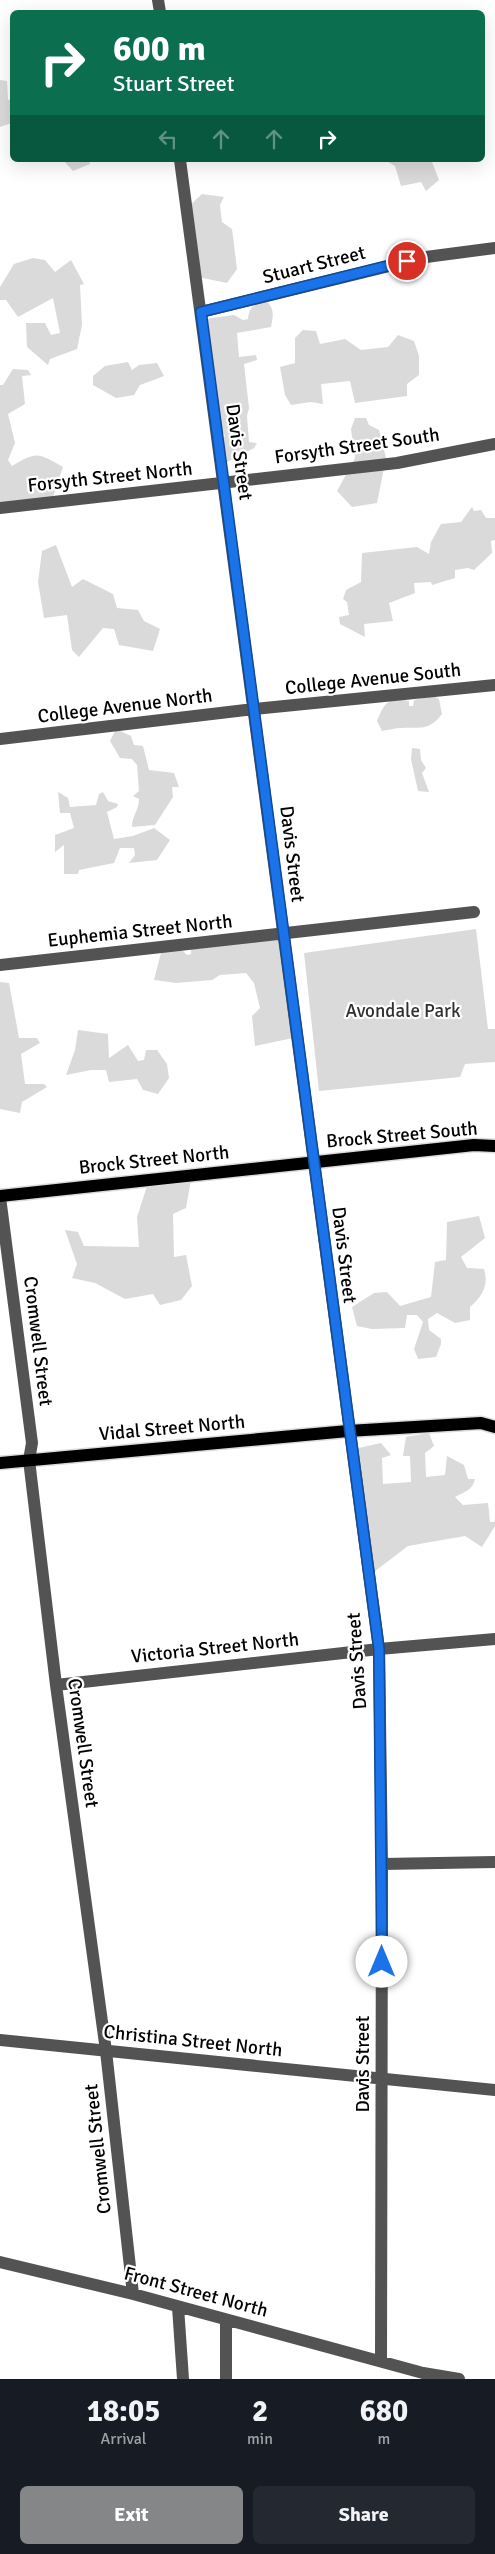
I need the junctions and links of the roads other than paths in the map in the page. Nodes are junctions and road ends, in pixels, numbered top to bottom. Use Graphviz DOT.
graph roads {
  1 [pos="180,162"];
  2 [pos="495,248"];
  3 [pos="201,312"];
  4 [pos="495,444"];
  5 [pos="224,482"];
  6 [pos="0,508"];
  7 [pos="495,685"];
  8 [pos="254,710"];
  9 [pos="0,739"];
  10 [pos="474,912"];
  11 [pos="283,935"];
  12 [pos="0,965"];
  13 [pos="495,1146"];
  14 [pos="313,1162"];
  15 [pos="0,1196"];
  16 [pos="495,1427"];
  17 [pos="348,1431"];
  18 [pos="29,1460"];
  19 [pos="0,1463"];
  20 [pos="495,1639"];
  21 [pos="379,1649"];
  22 [pos="56,1685"];
  23 [pos="495,1862"];
  24 [pos="382,1864"];
  25 [pos="0,2040"];
  26 [pos="106,2051"];
  27 [pos="382,2079"];
  28 [pos="495,2090"];
  29 [pos="0,2262"];
  30 [pos="133,2294"];
  31 [pos="178,2307"];
  32 [pos="226,2321"];
  33 [pos="381,2362"];
  34 [pos="183,2379"];
  35 [pos="226,2379"];
  36 [pos="459,2379"];
  1 -- 3 [label="street, Davis Street"];
  2 -- 3 [label="street, Stuart Street"];
  3 -- 5 [label="street, Davis Street"];
  4 -- 5 [label="street, Forsyth Street South"];
  5 -- 6 [label="street, Forsyth Street North"];
  5 -- 8 [label="street, Davis Street"];
  7 -- 8 [label="street, College Avenue South"];
  8 -- 9 [label="street, College Avenue North"];
  8 -- 11 [label="street, Davis Street"];
  10 -- 11 [label="street, Euphemia Street North"];
  11 -- 12 [label="street, Euphemia Street North"];
  11 -- 14 [label="street, Davis Street"];
  13 -- 14 [label="main road, Brock Street South"];
  14 -- 15 [label="main road, Brock Street North"];
  14 -- 17 [label="street, Davis Street"];
  15 -- 18 [label="street, Cromwell Street"];
  16 -- 17 [label="main road, Vidal Street North"];
  17 -- 18 [label="main road, Vidal Street North"];
  17 -- 21 [label="street, Davis Street"];
  18 -- 19 [label="main road, Vidal Street North"];
  18 -- 22 [label="street, Cromwell Street"];
  20 -- 21 [label="street, Victoria Street North"];
  21 -- 22 [label="street, Victoria Street North"];
  21 -- 24 [label="street, Davis Street"];
  22 -- 26 [label="street, Cromwell Street"];
  23 -- 24 [label="street"];
  24 -- 27 [label="street, Davis Street"];
  25 -- 26 [label="street, Christina Street North"];
  26 -- 27 [label="street, Christina Street North"];
  26 -- 30 [label="street, Cromwell Street"];
  27 -- 28 [label="street, Christina Street North"];
  27 -- 33 [label="street, Davis Street"];
  29 -- 30 [label="street, Front Street North"];
  30 -- 31 [label="street, Front Street North"];
  31 -- 32 [label="street, Front Street North"];
  31 -- 34 [label="street"];
  32 -- 33 [label="street, Front Street North"];
  32 -- 35 [label="street"];
  33 -- 36 [label="street, Front Street North"];
}
